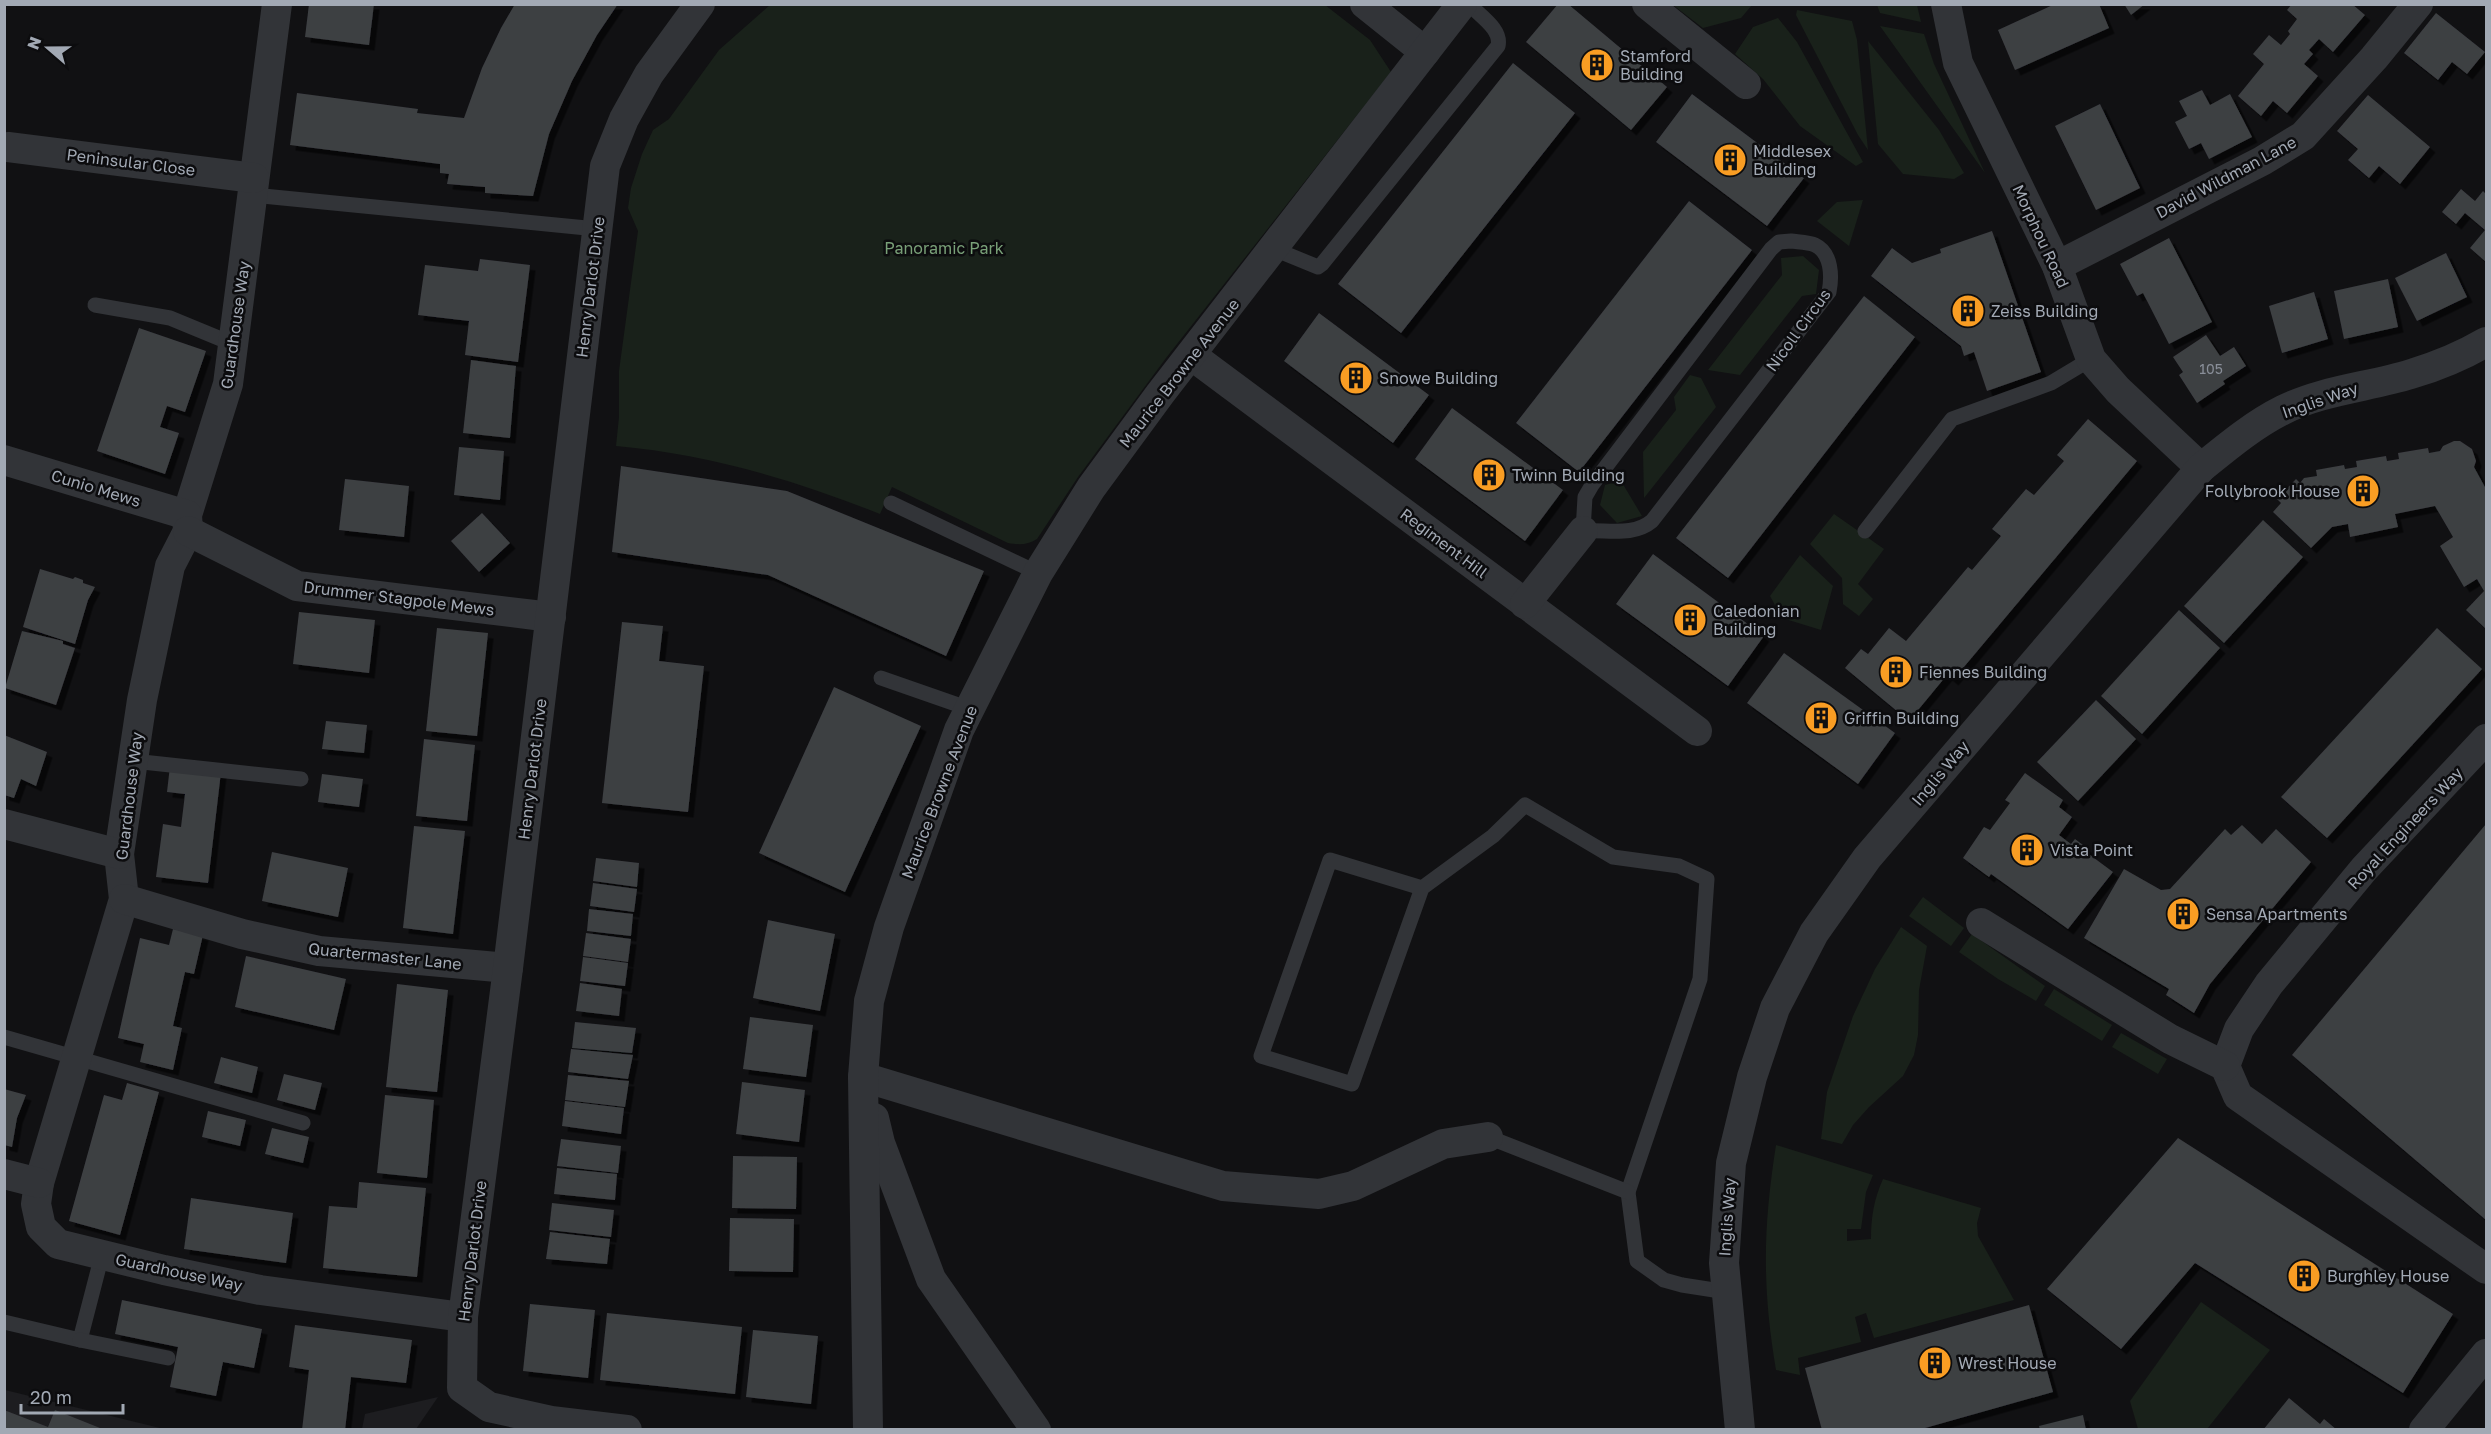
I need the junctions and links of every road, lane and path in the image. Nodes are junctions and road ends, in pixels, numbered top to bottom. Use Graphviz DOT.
graph roads {
  1 [pos="277,4"];
  2 [pos="700,4"];
  3 [pos="1365,4"];
  4 [pos="1462,4"];
  5 [pos="1468,4"];
  6 [pos="1647,4"];
  7 [pos="1946,4"];
  8 [pos="2418,4"];
  9 [pos="1425,52"];
  10 [pos="1746,84"];
  11 [pos="8,147"];
  12 [pos="253,187"];
  13 [pos="597,229"];
  14 [pos="1274,249"];
  15 [pos="2057,266"];
  16 [pos="95,305"];
  17 [pos="2486,343"];
  18 [pos="233,344"];
  19 [pos="1191,355"];
  20 [pos="2091,359"];
  21 [pos="4,460"];
  22 [pos="2201,468"];
  23 [pos="891,503"];
  24 [pos="187,523"];
  25 [pos="1583,531"];
  26 [pos="1865,531"];
  27 [pos="1038,573"];
  28 [pos="1526,604"];
  29 [pos="551,617"];
  30 [pos="881,678"];
  31 [pos="970,709"];
  32 [pos="1697,730"];
  33 [pos="2487,739"];
  34 [pos="133,761"];
  35 [pos="302,779"];
  36 [pos="4,824"];
  37 [pos="119,855"];
  38 [pos="1422,888"];
  39 [pos="124,899"];
  40 [pos="1981,923"];
  41 [pos="508,968"];
  42 [pos="4,1037"];
  43 [pos="77,1058"];
  44 [pos="2225,1066"];
  45 [pos="863,1077"];
  46 [pos="303,1123"];
  47 [pos="1488,1137"];
  48 [pos="4,1174"];
  49 [pos="39,1183"];
  50 [pos="1628,1192"];
  51 [pos="102,1255"];
  52 [pos="2487,1269"];
  53 [pos="1727,1292"];
  54 [pos="463,1317"];
  55 [pos="4,1322"];
  56 [pos="80,1340"];
  57 [pos="2487,1354"];
  58 [pos="168,1358"];
  59 [pos="558,1426"];
  60 [pos="627,1430"];
  61 [pos="868,1430"];
  62 [pos="1036,1430"];
  63 [pos="1740,1430"];
  64 [pos="2424,1430"];
  1 -- 12 [label="street, Guardhouse Way"];
  2 -- 13 [label="street, Henry Darlot Drive"];
  3 -- 9 [label="street"];
  4 -- 9 [label="street, Maurice Browne Avenue"];
  5 -- 14 [label="lane"];
  6 -- 10 [label="street"];
  7 -- 15 [label="street, Morphou Road"];
  8 -- 15 [label="street, David Wildman Lane"];
  9 -- 14 [label="street, Maurice Browne Avenue"];
  11 -- 12 [label="street, Peninsular Close"];
  12 -- 13 [label="lane"];
  12 -- 18 [label="street, Guardhouse Way"];
  13 -- 29 [label="street, Henry Darlot Drive"];
  14 -- 19 [label="street, Maurice Browne Avenue"];
  15 -- 20 [label="street, Morphou Road"];
  16 -- 18 [label="lane"];
  17 -- 22 [label="street, Inglis Way"];
  18 -- 24 [label="street, Guardhouse Way"];
  19 -- 27 [label="street, Maurice Browne Avenue"];
  19 -- 28 [label="street, Regiment Hill"];
  20 -- 22 [label="street, Morphou Road"];
  20 -- 26 [label="lane"];
  21 -- 24 [label="street, Cunio Mews"];
  22 -- 53 [label="street, Inglis Way"];
  23 -- 27 [label="lane"];
  24 -- 29 [label="street, Drummer Stagpole Mews"];
  24 -- 34 [label="street, Guardhouse Way"];
  25 -- 25 [label="lane, Nicoll Circus"];
  25 -- 28 [label="street"];
  27 -- 31 [label="street, Maurice Browne Avenue"];
  28 -- 32 [label="street, Regiment Hill"];
  29 -- 41 [label="street, Henry Darlot Drive"];
  30 -- 31 [label="lane"];
  31 -- 45 [label="street, Maurice Browne Avenue"];
  33 -- 44 [label="street, Royal Engineers Way"];
  34 -- 35 [label="lane"];
  34 -- 37 [label="street, Guardhouse Way"];
  36 -- 37 [label="street"];
  37 -- 39 [label="street, Guardhouse Way"];
  38 -- 38 [label="lane"];
  38 -- 50 [label="lane"];
  39 -- 41 [label="street, Quartermaster Lane"];
  39 -- 43 [label="street, Guardhouse Way"];
  40 -- 44 [label="street"];
  41 -- 54 [label="street, Henry Darlot Drive"];
  42 -- 43 [label="lane"];
  43 -- 46 [label="lane"];
  43 -- 49 [label="street, Guardhouse Way"];
  44 -- 52 [label="street"];
  45 -- 47 [label="street"];
  45 -- 61 [label="street"];
  45 -- 62 [label="street"];
  47 -- 50 [label="lane"];
  48 -- 49 [label="street"];
  49 -- 51 [label="street, Guardhouse Way"];
  50 -- 53 [label="lane"];
  51 -- 54 [label="street, Guardhouse Way"];
  51 -- 56 [label="lane"];
  53 -- 63 [label="street, Inglis Way"];
  54 -- 59 [label="street, Henry Darlot Drive"];
  55 -- 56 [label="lane"];
  56 -- 58 [label="lane"];
  57 -- 64 [label="street"];
  59 -- 60 [label="street, Henry Darlot Drive"];
}
